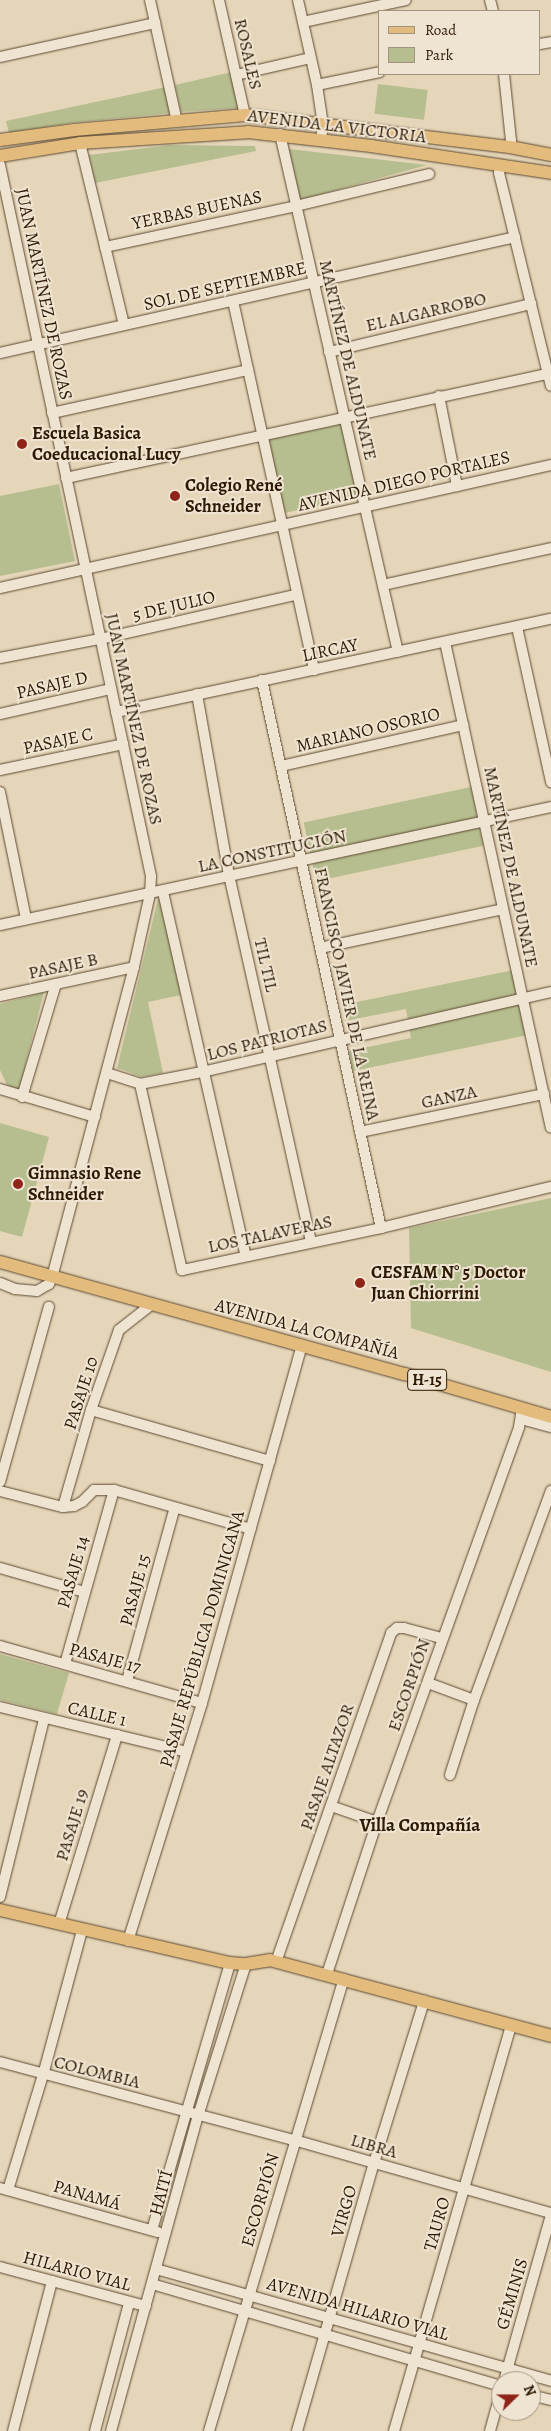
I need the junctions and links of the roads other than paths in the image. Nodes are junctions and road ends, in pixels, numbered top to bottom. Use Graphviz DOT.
graph roads {
  1 [pos="150,0"];
  2 [pos="219,0"];
  3 [pos="298,0"];
  4 [pos="406,0"];
  5 [pos="303,22"];
  6 [pos="155,23"];
  7 [pos="0,57"];
  8 [pos="310,58"];
  9 [pos="378,72"];
  10 [pos="236,75"];
  11 [pos="504,75"];
  12 [pos="317,85"];
  13 [pos="245,116"];
  14 [pos="177,122"];
  15 [pos="323,125"];
  16 [pos="280,134"];
  17 [pos="321,139"];
  18 [pos="0,140"];
  19 [pos="80,143"];
  20 [pos="510,147"];
  21 [pos="551,155"];
  22 [pos="0,156"];
  23 [pos="0,165"];
  24 [pos="501,165"];
  25 [pos="551,173"];
  26 [pos="429,174"];
  27 [pos="296,206"];
  28 [pos="515,237"];
  29 [pos="105,247"];
  30 [pos="313,283"];
  31 [pos="233,301"];
  32 [pos="531,304"];
  33 [pos="124,325"];
  34 [pos="38,345"];
  35 [pos="329,352"];
  36 [pos="0,353"];
  37 [pos="248,370"];
  38 [pos="550,373"];
  39 [pos="551,386"];
  40 [pos="439,396"];
  41 [pos="52,413"];
  42 [pos="344,416"];
  43 [pos="263,436"];
  44 [pos="551,465"];
  45 [pos="66,478"];
  46 [pos="457,486"];
  47 [pos="365,507"];
  48 [pos="282,526"];
  49 [pos="551,548"];
  50 [pos="85,570"];
  51 [pos="383,585"];
  52 [pos="0,588"];
  53 [pos="296,595"];
  54 [pos="551,619"];
  55 [pos="517,627"];
  56 [pos="100,639"];
  57 [pos="445,642"];
  58 [pos="398,652"];
  59 [pos="0,658"];
  60 [pos="314,670"];
  61 [pos="262,680"];
  62 [pos="111,689"];
  63 [pos="197,694"];
  64 [pos="116,712"];
  65 [pos="0,714"];
  66 [pos="463,725"];
  67 [pos="123,744"];
  68 [pos="281,766"];
  69 [pos="0,770"];
  70 [pos="551,782"];
  71 [pos="0,792"];
  72 [pos="551,807"];
  73 [pos="484,822"];
  74 [pos="301,860"];
  75 [pos="229,875"];
  76 [pos="163,892"];
  77 [pos="150,894"];
  78 [pos="503,909"];
  79 [pos="26,920"];
  80 [pos="0,925"];
  81 [pos="320,948"];
  82 [pos="134,967"];
  83 [pos="56,984"];
  84 [pos="551,992"];
  85 [pos="0,996"];
  86 [pos="523,998"];
  87 [pos="340,1039"];
  88 [pos="270,1055"];
  89 [pos="202,1072"];
  90 [pos="107,1073"];
  91 [pos="140,1084"];
  92 [pos="0,1089"];
  93 [pos="544,1094"];
  94 [pos="22,1097"];
  95 [pos="94,1117"];
  96 [pos="551,1128"];
  97 [pos="360,1132"];
  98 [pos="551,1187"];
  99 [pos="381,1228"];
  100 [pos="311,1242"];
  101 [pos="246,1256"];
  102 [pos="0,1262"];
  103 [pos="52,1277"];
  104 [pos="0,1284"];
  105 [pos="152,1304"];
  106 [pos="49,1306"];
  107 [pos="302,1346"];
  108 [pos="90,1410"];
  109 [pos="521,1414"];
  110 [pos="551,1417"];
  111 [pos="551,1427"];
  112 [pos="270,1461"];
  113 [pos="0,1482"];
  114 [pos="114,1490"];
  115 [pos="0,1491"];
  116 [pos="551,1491"];
  117 [pos="64,1507"];
  118 [pos="175,1507"];
  119 [pos="251,1529"];
  120 [pos="0,1568"];
  121 [pos="85,1592"];
  122 [pos="442,1638"];
  123 [pos="0,1646"];
  124 [pos="64,1664"];
  125 [pos="127,1681"];
  126 [pos="428,1683"];
  127 [pos="474,1700"];
  128 [pos="202,1703"];
  129 [pos="0,1707"];
  130 [pos="44,1719"];
  131 [pos="117,1735"];
  132 [pos="186,1752"];
  133 [pos="450,1775"];
  134 [pos="331,1806"];
  135 [pos="377,1822"];
  136 [pos="0,1897"];
  137 [pos="0,1910"];
  138 [pos="59,1924"];
  139 [pos="82,1930"];
  140 [pos="128,1941"];
  141 [pos="276,1962"];
  142 [pos="230,1963"];
  143 [pos="246,1964"];
  144 [pos="327,1974"];
  145 [pos="344,1979"];
  146 [pos="424,2001"];
  147 [pos="511,2025"];
  148 [pos="551,2036"];
  149 [pos="0,2062"];
  150 [pos="43,2075"];
  151 [pos="187,2113"];
  152 [pos="198,2116"];
  153 [pos="294,2140"];
  154 [pos="374,2163"];
  155 [pos="464,2188"];
  156 [pos="4,2189"];
  157 [pos="551,2214"];
  158 [pos="152,2230"];
  159 [pos="166,2234"];
  160 [pos="0,2267"];
  161 [pos="156,2269"];
  162 [pos="52,2281"];
  163 [pos="152,2284"];
  164 [pos="248,2295"];
  165 [pos="129,2302"];
  166 [pos="146,2306"];
  167 [pos="244,2311"];
  168 [pos="330,2318"];
  169 [pos="325,2334"];
  170 [pos="419,2344"];
  171 [pos="414,2360"];
  172 [pos="507,2368"];
  173 [pos="111,2370"];
  174 [pos="506,2371"];
  175 [pos="551,2381"];
  176 [pos="125,2382"];
  177 [pos="491,2383"];
  178 [pos="13,2431"];
  179 [pos="94,2431"];
  180 [pos="111,2431"];
  181 [pos="209,2431"];
  182 [pos="297,2431"];
  183 [pos="394,2431"];
  1 -- 6 [label="street"];
  2 -- 10 [label="street, ROSALES"];
  3 -- 5 [label="street"];
  4 -- 5 [label="street"];
  5 -- 8 [label="street"];
  6 -- 7 [label="street"];
  6 -- 14 [label="street"];
  8 -- 10 [label="street"];
  8 -- 12 [label="street"];
  9 -- 12 [label="street"];
  10 -- 13 [label="street, ROSALES"];
  11 -- 20 [label="street"];
  12 -- 15 [label="street"];
  13 -- 14 [label="main road, AVENIDA LA VICTORIA"];
  13 -- 15 [label="main road, AVENIDA LA VICTORIA"];
  14 -- 18 [label="main road, AVENIDA LA VICTORIA"];
  15 -- 17 [label="street"];
  15 -- 20 [label="main road, AVENIDA LA VICTORIA"];
  16 -- 17 [label="main road, AVENIDA LA VICTORIA"];
  16 -- 19 [label="main road, AVENIDA LA VICTORIA"];
  16 -- 27 [label="street, MARTÍNEZ DE ALDUNATE"];
  17 -- 24 [label="main road, AVENIDA LA VICTORIA"];
  19 -- 22 [label="main road, AVENIDA LA VICTORIA"];
  19 -- 29 [label="street"];
  20 -- 21 [label="main road, AVENIDA LA VICTORIA"];
  23 -- 34 [label="street, JUAN MARTÍNEZ DE ROZAS"];
  24 -- 25 [label="main road, AVENIDA LA VICTORIA"];
  24 -- 28 [label="street"];
  26 -- 27 [label="street, YERBAS BUENAS"];
  27 -- 29 [label="street, YERBAS BUENAS"];
  27 -- 30 [label="street, MARTÍNEZ DE ALDUNATE"];
  28 -- 30 [label="street, SOL DE SEPTIEMBRE"];
  28 -- 32 [label="street"];
  29 -- 33 [label="street"];
  30 -- 31 [label="street, SOL DE SEPTIEMBRE"];
  30 -- 35 [label="street, MARTÍNEZ DE ALDUNATE"];
  31 -- 33 [label="street, SOL DE SEPTIEMBRE"];
  31 -- 37 [label="street"];
  32 -- 35 [label="street, EL ALGARROBO"];
  32 -- 38 [label="street"];
  33 -- 34 [label="street, SOL DE SEPTIEMBRE"];
  34 -- 36 [label="street, SOL DE SEPTIEMBRE"];
  34 -- 41 [label="street, JUAN MARTÍNEZ DE ROZAS"];
  35 -- 42 [label="street, MARTÍNEZ DE ALDUNATE"];
  37 -- 41 [label="street"];
  37 -- 43 [label="street"];
  38 -- 39 [label="street"];
  38 -- 40 [label="street"];
  40 -- 42 [label="street"];
  40 -- 46 [label="street"];
  41 -- 45 [label="street, JUAN MARTÍNEZ DE ROZAS"];
  42 -- 43 [label="street"];
  42 -- 47 [label="street, MARTÍNEZ DE ALDUNATE"];
  43 -- 45 [label="street"];
  43 -- 48 [label="street"];
  44 -- 46 [label="street, AVENIDA DIEGO PORTALES"];
  45 -- 50 [label="street, JUAN MARTÍNEZ DE ROZAS"];
  46 -- 47 [label="street, AVENIDA DIEGO PORTALES"];
  47 -- 48 [label="street, AVENIDA DIEGO PORTALES"];
  47 -- 51 [label="street, MARTÍNEZ DE ALDUNATE"];
  48 -- 50 [label="street, AVENIDA DIEGO PORTALES"];
  48 -- 53 [label="street"];
  49 -- 51 [label="street"];
  50 -- 52 [label="street, AVENIDA DIEGO PORTALES"];
  50 -- 56 [label="street, JUAN MARTÍNEZ DE ROZAS"];
  51 -- 58 [label="street, MARTÍNEZ DE ALDUNATE"];
  53 -- 56 [label="street, 5 DE JULIO"];
  53 -- 60 [label="street"];
  54 -- 55 [label="street, LIRCAY"];
  55 -- 57 [label="street, LIRCAY"];
  55 -- 70 [label="street"];
  56 -- 59 [label="street, 5 DE JULIO"];
  56 -- 62 [label="street, JUAN MARTÍNEZ DE ROZAS"];
  57 -- 58 [label="street, LIRCAY"];
  57 -- 66 [label="street, MARTÍNEZ DE ALDUNATE"];
  58 -- 60 [label="street, LIRCAY"];
  60 -- 61 [label="street, LIRCAY"];
  61 -- 63 [label="street, LIRCAY"];
  61 -- 68 [label="street, FRANCISCO JAVIER DE LA REINA"];
  62 -- 64 [label="street, JUAN MARTÍNEZ DE ROZAS"];
  62 -- 65 [label="street, PASAJE D"];
  63 -- 64 [label="street, LIRCAY"];
  63 -- 75 [label="street, TIL TIL"];
  64 -- 67 [label="street, JUAN MARTÍNEZ DE ROZAS"];
  66 -- 68 [label="street, MARIANO OSORIO"];
  66 -- 73 [label="street, MARTÍNEZ DE ALDUNATE"];
  67 -- 69 [label="street, PASAJE C"];
  67 -- 77 [label="street, JUAN MARTÍNEZ DE ROZAS"];
  68 -- 74 [label="street, FRANCISCO JAVIER DE LA REINA"];
  71 -- 79 [label="street"];
  72 -- 73 [label="street, LA CONSTITUCIÓN"];
  73 -- 74 [label="street, LA CONSTITUCIÓN"];
  73 -- 78 [label="street, MARTÍNEZ DE ALDUNATE"];
  74 -- 75 [label="street, LA CONSTITUCIÓN"];
  74 -- 81 [label="street, FRANCISCO JAVIER DE LA REINA"];
  75 -- 76 [label="street, LA CONSTITUCIÓN"];
  75 -- 88 [label="street, TIL TIL"];
  76 -- 77 [label="street, LA CONSTITUCIÓN"];
  76 -- 89 [label="street"];
  77 -- 79 [label="street, LA CONSTITUCIÓN"];
  77 -- 82 [label="street, JUAN MARTÍNEZ DE ROZAS"];
  78 -- 81 [label="street"];
  78 -- 86 [label="street, MARTÍNEZ DE ALDUNATE"];
  79 -- 80 [label="street, LA CONSTITUCIÓN"];
  81 -- 87 [label="street, FRANCISCO JAVIER DE LA REINA"];
  82 -- 83 [label="street, PASAJE B"];
  82 -- 90 [label="street, JUAN MARTÍNEZ DE ROZAS"];
  83 -- 85 [label="street, PASAJE B"];
  83 -- 94 [label="street"];
  84 -- 86 [label="street, LOS PATRIOTAS"];
  86 -- 87 [label="street, LOS PATRIOTAS"];
  86 -- 93 [label="street, MARTÍNEZ DE ALDUNATE"];
  87 -- 88 [label="street, LOS PATRIOTAS"];
  87 -- 97 [label="street, FRANCISCO JAVIER DE LA REINA"];
  88 -- 89 [label="street, LOS PATRIOTAS"];
  88 -- 100 [label="street, TIL TIL"];
  89 -- 91 [label="street, LOS PATRIOTAS"];
  89 -- 101 [label="street"];
  90 -- 91 [label="street, LOS PATRIOTAS"];
  90 -- 95 [label="street, JUAN MARTÍNEZ DE ROZAS"];
  91 -- 101 [label="street, LOS TALAVERAS"];
  92 -- 94 [label="street"];
  93 -- 96 [label="street, MARTÍNEZ DE ALDUNATE"];
  93 -- 97 [label="street, GANZA"];
  94 -- 95 [label="street"];
  95 -- 103 [label="street, JUAN MARTÍNEZ DE ROZAS"];
  97 -- 99 [label="street, FRANCISCO JAVIER DE LA REINA"];
  98 -- 99 [label="street, LOS TALAVERAS"];
  99 -- 100 [label="street, LOS TALAVERAS"];
  100 -- 101 [label="street, LOS TALAVERAS"];
  102 -- 103 [label="main road, AVENIDA LA COMPAÑÍA / H-15"];
  103 -- 104 [label="street"];
  103 -- 105 [label="main road, AVENIDA LA COMPAÑÍA / H-15"];
  105 -- 107 [label="main road, AVENIDA LA COMPAÑÍA / H-15"];
  105 -- 108 [label="street, PASAJE 10"];
  106 -- 113 [label="street"];
  107 -- 109 [label="main road, AVENIDA LA COMPAÑÍA / H-15"];
  107 -- 112 [label="street, PASAJE REPÚBLICA DOMINICANA"];
  108 -- 112 [label="street"];
  108 -- 117 [label="street, PASAJE 10"];
  109 -- 110 [label="main road, AVENIDA LA COMPAÑÍA / H-15"];
  109 -- 111 [label="street"];
  109 -- 122 [label="street, ESCORPIÓN"];
  112 -- 119 [label="street, PASAJE REPÚBLICA DOMINICANA"];
  114 -- 117 [label="street"];
  114 -- 118 [label="street"];
  114 -- 121 [label="street, PASAJE 14"];
  115 -- 117 [label="street"];
  116 -- 127 [label="street"];
  118 -- 119 [label="street"];
  118 -- 125 [label="street, PASAJE 15"];
  119 -- 128 [label="street, PASAJE REPÚBLICA DOMINICANA"];
  120 -- 121 [label="street"];
  121 -- 124 [label="street, PASAJE 14"];
  122 -- 126 [label="street, ESCORPIÓN"];
  122 -- 134 [label="street, PASAJE ALTAZOR"];
  123 -- 124 [label="street, PASAJE 17"];
  124 -- 125 [label="street, PASAJE 17"];
  125 -- 128 [label="street, PASAJE 17"];
  126 -- 127 [label="street"];
  126 -- 135 [label="street, ESCORPIÓN"];
  127 -- 133 [label="street"];
  128 -- 132 [label="street, PASAJE REPÚBLICA DOMINICANA"];
  129 -- 130 [label="street, CALLE 1"];
  130 -- 131 [label="street, CALLE 1"];
  130 -- 136 [label="street"];
  131 -- 132 [label="street, CALLE 1"];
  131 -- 138 [label="street, PASAJE 19"];
  132 -- 140 [label="street, PASAJE REPÚBLICA DOMINICANA"];
  134 -- 135 [label="street"];
  134 -- 141 [label="street, PASAJE ALTAZOR"];
  135 -- 144 [label="street, ESCORPIÓN"];
  137 -- 138 [label="main road"];
  138 -- 139 [label="main road"];
  139 -- 140 [label="main road"];
  139 -- 150 [label="street"];
  140 -- 142 [label="main road"];
  141 -- 143 [label="main road"];
  141 -- 144 [label="main road"];
  142 -- 143 [label="main road"];
  142 -- 151 [label="street, HAITÍ"];
  143 -- 152 [label="street, HAITÍ"];
  144 -- 145 [label="main road"];
  145 -- 146 [label="main road"];
  145 -- 153 [label="street, ESCORPIÓN"];
  146 -- 147 [label="main road"];
  146 -- 154 [label="street, VIRGO"];
  147 -- 148 [label="main road"];
  147 -- 155 [label="street, TAURO"];
  149 -- 150 [label="street, COLOMBIA"];
  150 -- 151 [label="street, COLOMBIA"];
  150 -- 156 [label="street"];
  151 -- 152 [label="street, LIBRA"];
  151 -- 158 [label="street, HAITÍ"];
  152 -- 153 [label="street, LIBRA"];
  152 -- 159 [label="street, HAITÍ"];
  153 -- 154 [label="street, LIBRA"];
  153 -- 164 [label="street, ESCORPIÓN"];
  154 -- 155 [label="street, LIBRA"];
  154 -- 168 [label="street, VIRGO"];
  155 -- 157 [label="street, LIBRA"];
  155 -- 170 [label="street, TAURO"];
  156 -- 158 [label="street, PANAMÁ"];
  157 -- 172 [label="street, GÉMINIS"];
  158 -- 159 [label="street, PANAMÁ"];
  159 -- 161 [label="street, HAITÍ"];
  160 -- 162 [label="street, HILARIO VIAL"];
  161 -- 163 [label="street, HAITÍ"];
  161 -- 164 [label="street, AVENIDA HILARIO VIAL"];
  162 -- 165 [label="street, HILARIO VIAL"];
  162 -- 178 [label="street"];
  163 -- 166 [label="street, HAITÍ"];
  163 -- 167 [label="street, AVENIDA HILARIO VIAL"];
  164 -- 167 [label="street, ESCORPIÓN"];
  164 -- 168 [label="street, AVENIDA HILARIO VIAL"];
  165 -- 166 [label="street, HILARIO VIAL"];
  165 -- 173 [label="street"];
  166 -- 176 [label="street, HAITÍ"];
  167 -- 169 [label="street, AVENIDA HILARIO VIAL"];
  167 -- 181 [label="street, ESCORPIÓN"];
  168 -- 169 [label="street, VIRGO"];
  168 -- 170 [label="street, AVENIDA HILARIO VIAL"];
  169 -- 171 [label="street, AVENIDA HILARIO VIAL"];
  169 -- 182 [label="street, VIRGO"];
  170 -- 171 [label="street, TAURO"];
  170 -- 172 [label="street, AVENIDA HILARIO VIAL"];
  171 -- 177 [label="street, AVENIDA HILARIO VIAL"];
  171 -- 183 [label="street, TAURO"];
  172 -- 174 [label="street, GÉMINIS"];
  172 -- 175 [label="street, AVENIDA HILARIO VIAL"];
  173 -- 176 [label="street"];
  173 -- 179 [label="street"];
  176 -- 180 [label="street, HAITÍ"];
}
